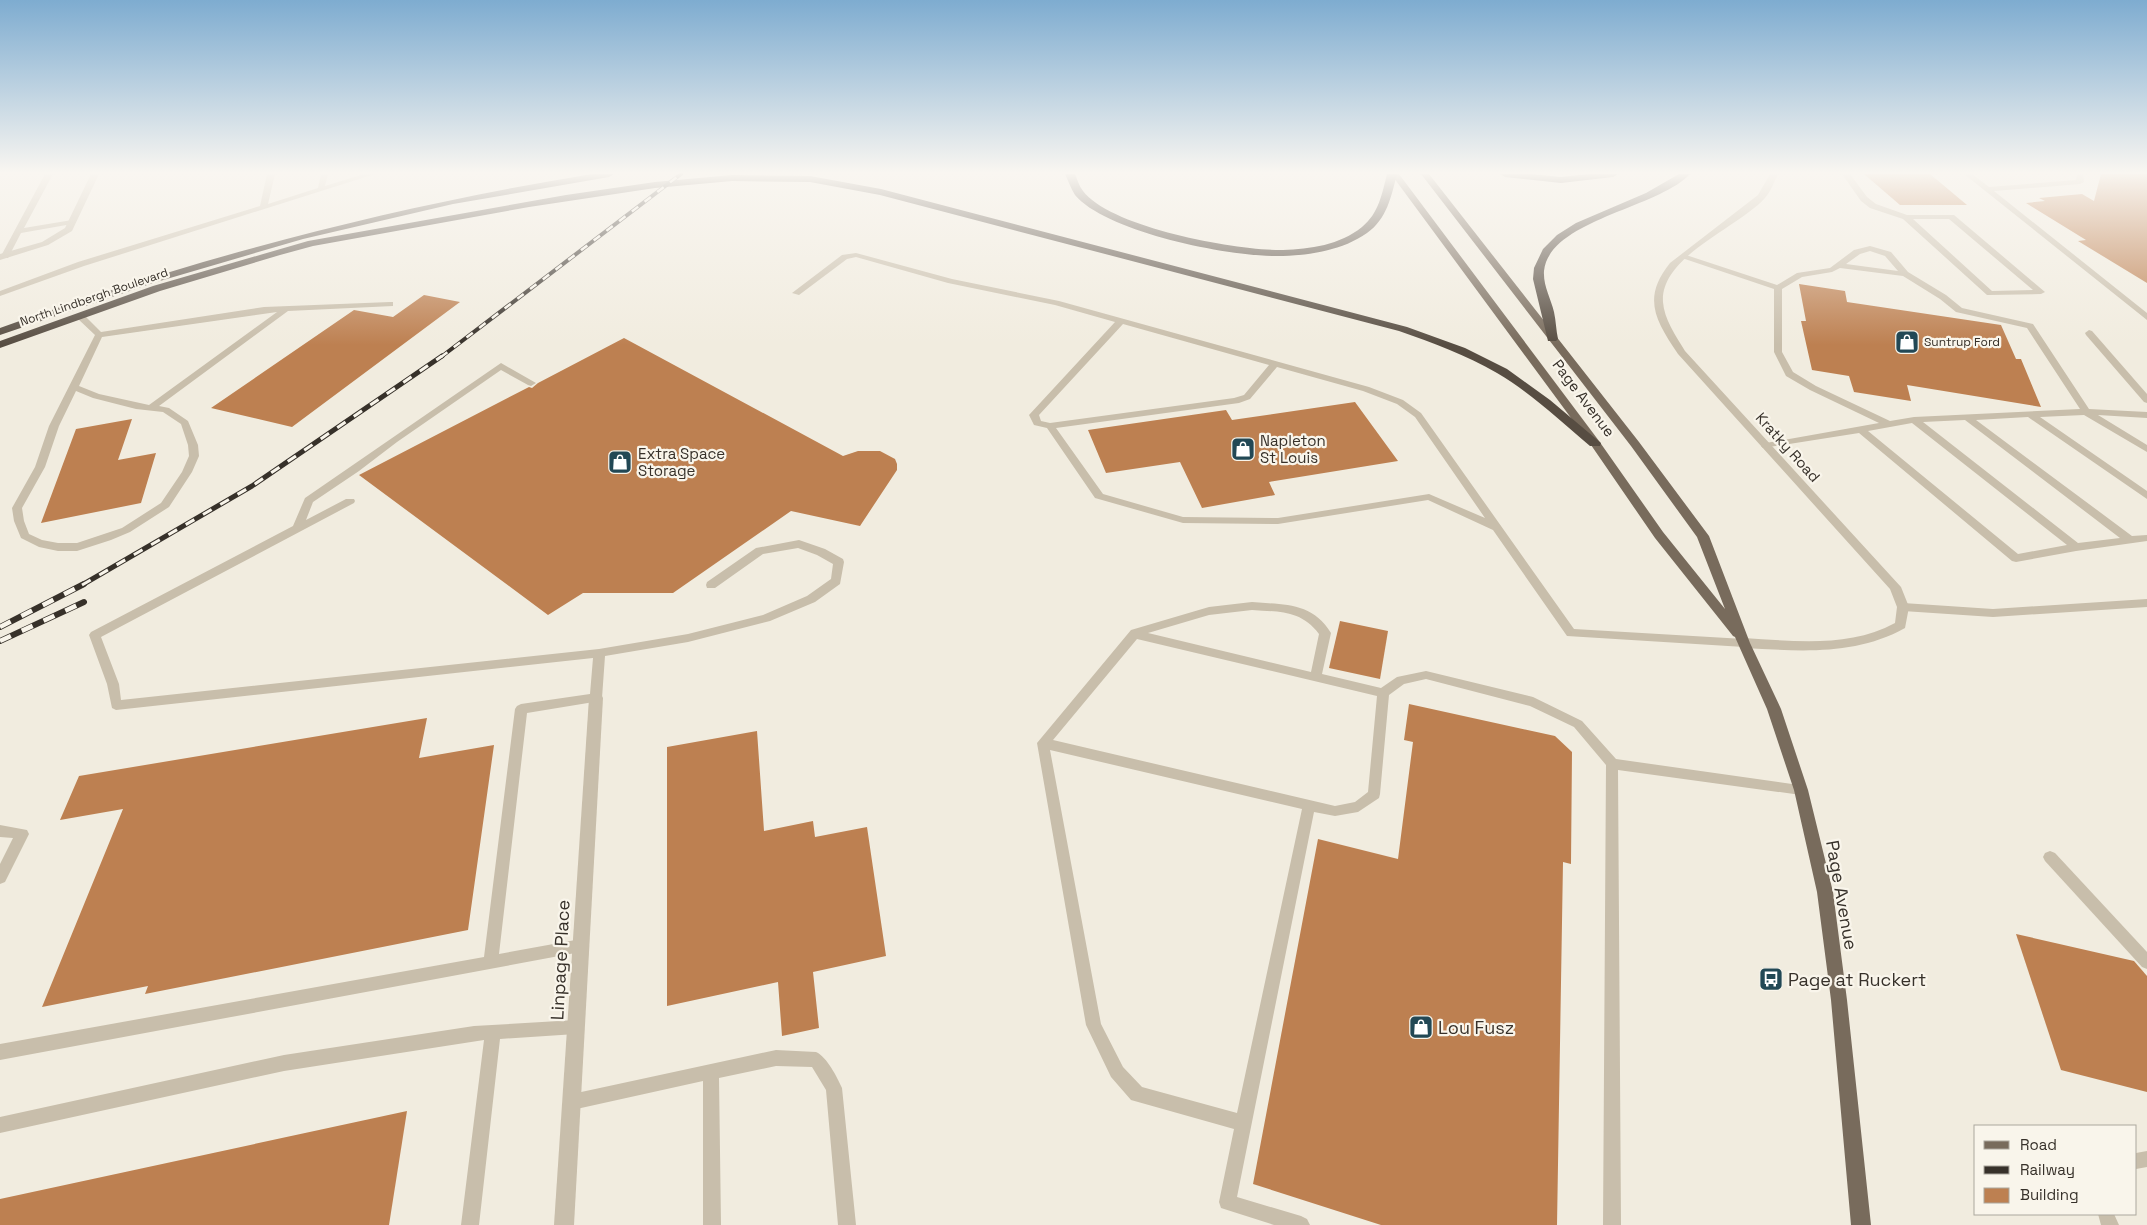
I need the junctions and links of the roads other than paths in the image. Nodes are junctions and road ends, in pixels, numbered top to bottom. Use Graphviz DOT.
graph roads {
  1 [pos="19,231"];
  2 [pos="66,231"];
  3 [pos="188,231"];
  4 [pos="321,231"];
  5 [pos="360,231"];
  6 [pos="378,231"];
  7 [pos="1032,231"];
  8 [pos="1153,231"];
  9 [pos="1365,231"];
  10 [pos="1437,231"];
  11 [pos="1469,231"];
  12 [pos="1570,231"];
  13 [pos="1719,231"];
  14 [pos="1922,231"];
  15 [pos="1969,231"];
  16 [pos="2040,231"];
  17 [pos="308,244"];
  18 [pos="2,256"];
  19 [pos="1683,257"];
  20 [pos="1838,265"];
  21 [pos="1905,274"];
  22 [pos="1778,288"];
  23 [pos="796,293"];
  24 [pos="0,294"];
  25 [pos="390,304"];
  26 [pos="286,309"];
  27 [pos="80,316"];
  28 [pos="2147,317"];
  29 [pos="1121,321"];
  30 [pos="0,332"];
  31 [pos="2089,333"];
  32 [pos="99,335"];
  33 [pos="1552,338"];
  34 [pos="0,345"];
  35 [pos="1275,364"];
  36 [pos="531,383"];
  37 [pos="74,387"];
  38 [pos="2147,400"];
  39 [pos="151,408"];
  40 [pos="2086,412"];
  41 [pos="2031,415"];
  42 [pos="2147,415"];
  43 [pos="1966,417"];
  44 [pos="1914,420"];
  45 [pos="1888,424"];
  46 [pos="1050,426"];
  47 [pos="1860,429"];
  48 [pos="1595,443"];
  49 [pos="1766,446"];
  50 [pos="2147,449"];
  51 [pos="2147,496"];
  52 [pos="350,501"];
  53 [pos="1497,527"];
  54 [pos="297,530"];
  55 [pos="2147,538"];
  56 [pos="2130,540"];
  57 [pos="2076,547"];
  58 [pos="711,585"];
  59 [pos="2147,603"];
  60 [pos="1903,607"];
  61 [pos="1134,634"];
  62 [pos="1744,643"];
  63 [pos="599,653"];
  64 [pos="1316,677"];
  65 [pos="1383,693"];
  66 [pos="596,698"];
  67 [pos="1043,743"];
  68 [pos="1612,764"];
  69 [pos="1801,790"];
  70 [pos="1308,805"];
  71 [pos="0,831"];
  72 [pos="2050,857"];
  73 [pos="0,878"];
  74 [pos="581,946"];
  75 [pos="491,962"];
  76 [pos="2147,962"];
  77 [pos="576,1027"];
  78 [pos="493,1032"];
  79 [pos="0,1052"];
  80 [pos="711,1072"];
  81 [pos="572,1102"];
  82 [pos="1244,1123"];
  83 [pos="0,1125"];
  84 [pos="470,1225"];
  85 [pos="564,1225"];
  86 [pos="712,1225"];
  87 [pos="847,1225"];
  88 [pos="1301,1225"];
  89 [pos="1612,1225"];
  90 [pos="1861,1225"];
  1 -- 18 [label="lane"];
  2 -- 18 [label="street"];
  3 -- 24 [label="lane"];
  4 -- 30 [label="highway, North Lindbergh Boulevard"];
  5 -- 17 [label="highway, North Lindbergh Boulevard"];
  6 -- 17 [label="highway"];
  7 -- 48 [label="highway"];
  8 -- 9 [label="highway"];
  10 -- 48 [label="main road, Page Avenue"];
  11 -- 33 [label="main road, Page Avenue"];
  12 -- 33 [label="highway"];
  13 -- 19 [label="street, Kratky Road"];
  14 -- 15 [label="lane"];
  16 -- 28 [label="lane"];
  17 -- 27 [label="highway, North Lindbergh Boulevard"];
  19 -- 22 [label="lane"];
  19 -- 49 [label="street, Kratky Road"];
  20 -- 21 [label="lane"];
  20 -- 21 [label="lane"];
  20 -- 22 [label="lane"];
  21 -- 40 [label="lane"];
  22 -- 45 [label="lane"];
  23 -- 29 [label="lane"];
  25 -- 26 [label="lane"];
  26 -- 32 [label="lane"];
  26 -- 39 [label="lane"];
  27 -- 32 [label="lane"];
  27 -- 34 [label="highway, North Lindbergh Boulevard"];
  29 -- 35 [label="lane"];
  29 -- 46 [label="lane"];
  31 -- 38 [label="lane"];
  32 -- 37 [label="lane"];
  33 -- 62 [label="main road, Page Avenue"];
  35 -- 46 [label="lane"];
  35 -- 53 [label="lane"];
  36 -- 54 [label="lane"];
  37 -- 39 [label="lane"];
  37 -- 39 [label="lane"];
  40 -- 41 [label="lane"];
  40 -- 42 [label="lane"];
  40 -- 50 [label="lane"];
  41 -- 43 [label="lane"];
  41 -- 51 [label="lane"];
  43 -- 44 [label="lane"];
  43 -- 56 [label="lane"];
  44 -- 45 [label="lane"];
  44 -- 57 [label="lane"];
  45 -- 47 [label="lane"];
  46 -- 53 [label="lane"];
  47 -- 49 [label="lane"];
  47 -- 57 [label="lane"];
  48 -- 62 [label="main road, Page Avenue"];
  49 -- 60 [label="street, Kratky Road"];
  52 -- 54 [label="lane"];
  53 -- 62 [label="lane"];
  54 -- 63 [label="lane"];
  55 -- 56 [label="lane"];
  56 -- 57 [label="lane"];
  58 -- 63 [label="lane"];
  59 -- 60 [label="lane"];
  60 -- 62 [label="street"];
  61 -- 64 [label="lane"];
  61 -- 64 [label="lane"];
  61 -- 67 [label="lane"];
  62 -- 69 [label="main road, Page Avenue"];
  63 -- 66 [label="lane"];
  64 -- 65 [label="lane"];
  65 -- 68 [label="lane"];
  65 -- 70 [label="lane"];
  66 -- 74 [label="street, Linpage Place"];
  66 -- 75 [label="lane"];
  67 -- 70 [label="lane"];
  67 -- 82 [label="lane"];
  68 -- 69 [label="lane"];
  68 -- 89 [label="lane"];
  69 -- 90 [label="main road, Page Avenue"];
  70 -- 82 [label="lane"];
  71 -- 73 [label="lane"];
  72 -- 76 [label="lane"];
  74 -- 75 [label="lane"];
  74 -- 77 [label="street, Linpage Place"];
  75 -- 79 [label="lane"];
  77 -- 78 [label="lane"];
  77 -- 81 [label="street, Linpage Place"];
  78 -- 83 [label="lane"];
  78 -- 84 [label="lane"];
  80 -- 81 [label="lane"];
  80 -- 86 [label="lane"];
  80 -- 87 [label="lane"];
  81 -- 85 [label="street, Linpage Place"];
  82 -- 88 [label="lane"];
}
